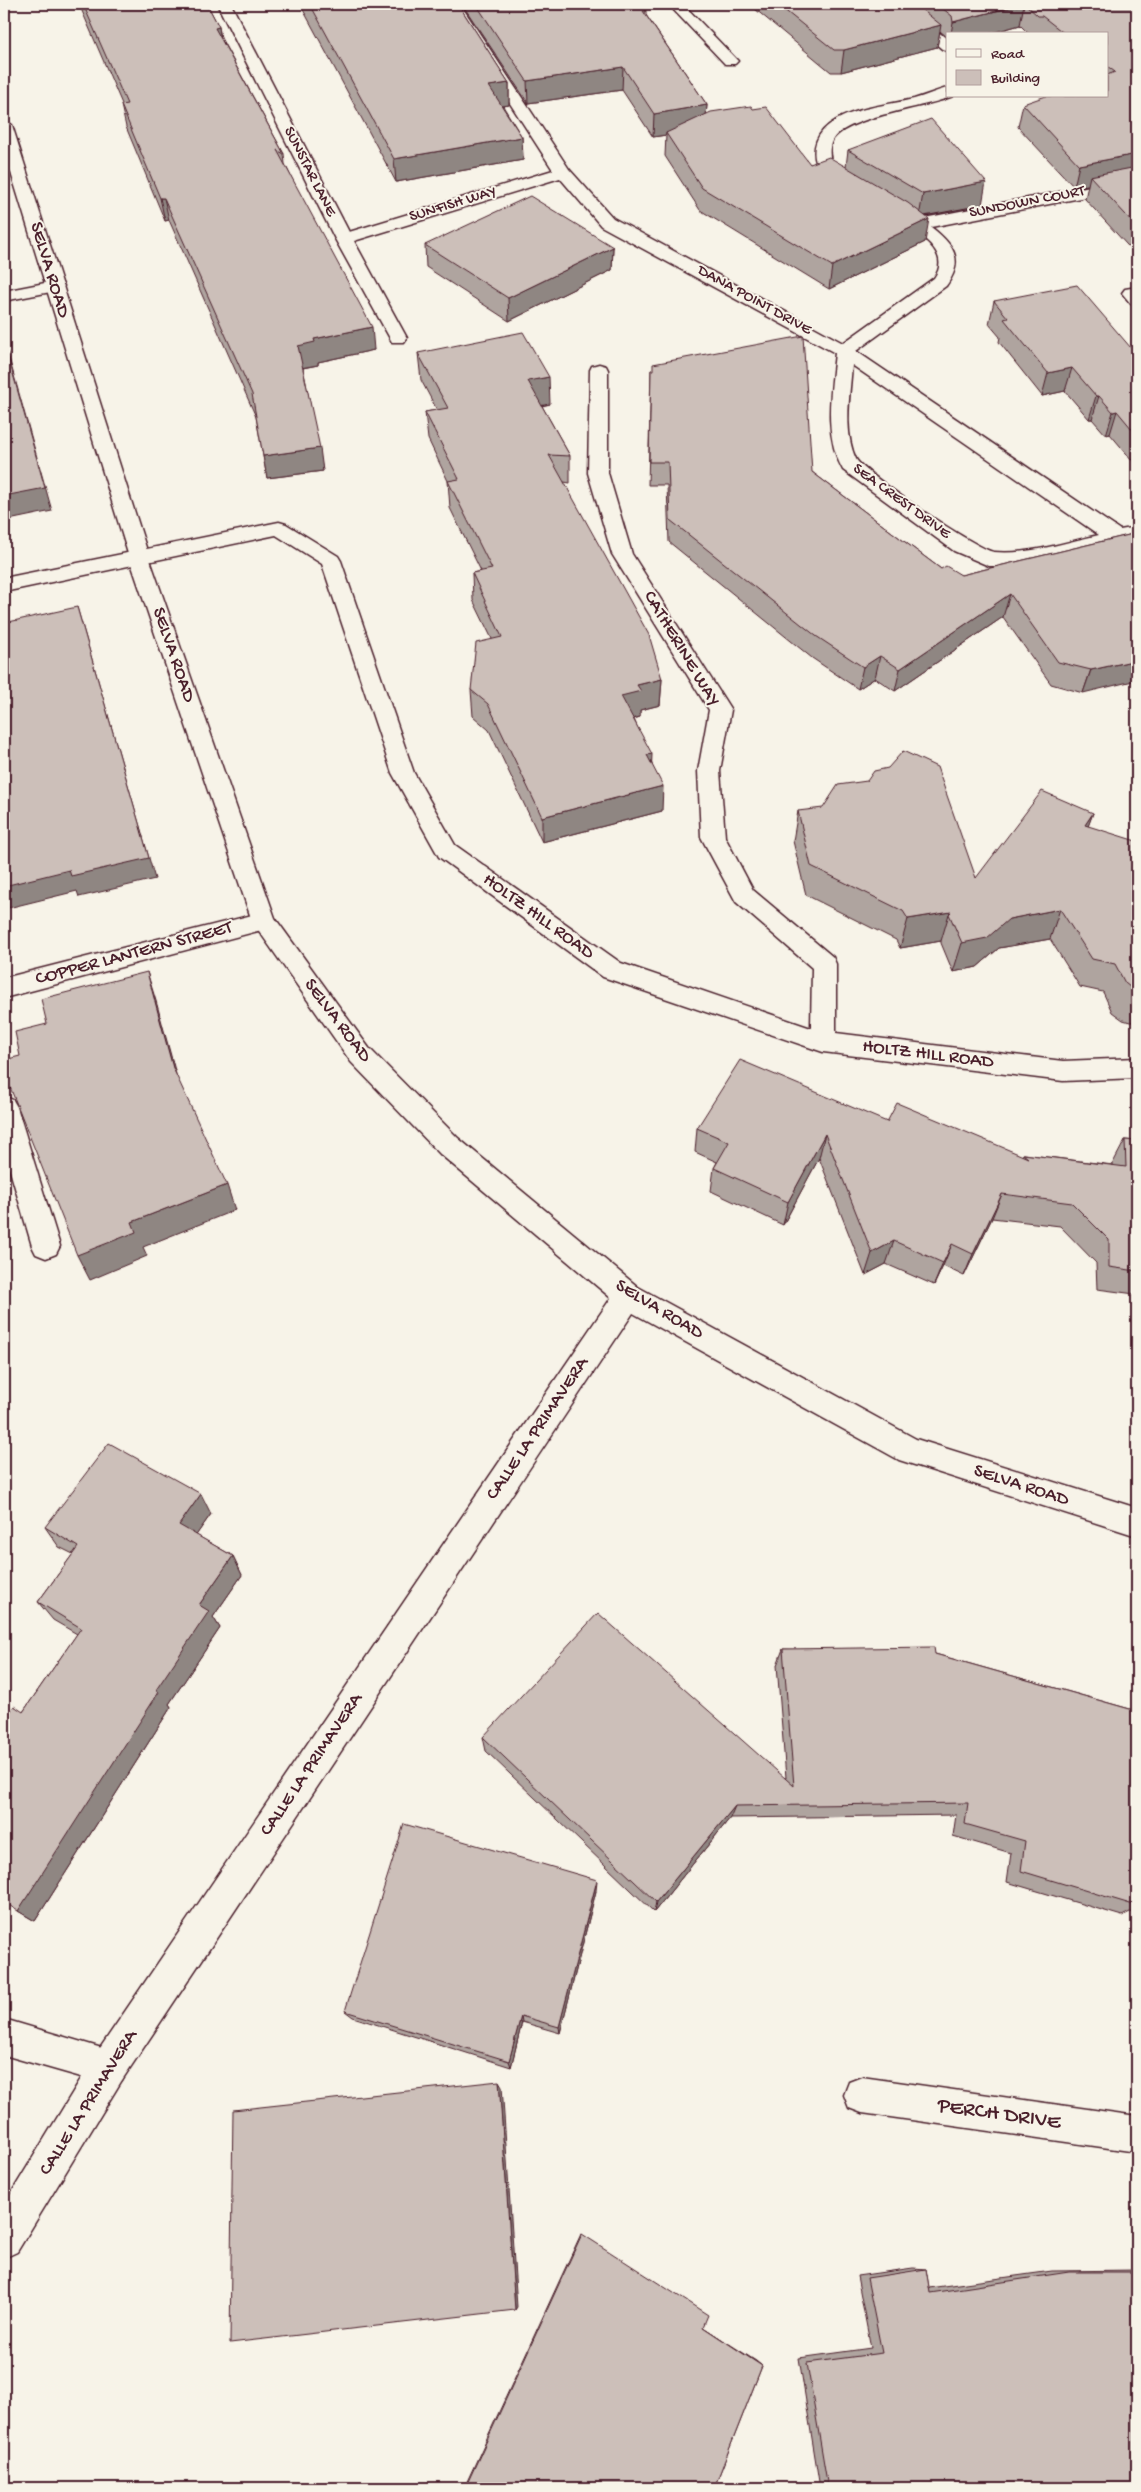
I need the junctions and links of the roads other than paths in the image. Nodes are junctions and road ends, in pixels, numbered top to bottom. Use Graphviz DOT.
graph roads {
  1 [pos="224,4"];
  2 [pos="453,4"];
  3 [pos="675,4"];
  4 [pos="895,4"];
  5 [pos="946,45"];
  6 [pos="730,61"];
  7 [pos="946,93"];
  8 [pos="4,125"];
  9 [pos="563,172"];
  10 [pos="1137,182"];
  11 [pos="861,192"];
  12 [pos="885,206"];
  13 [pos="916,225"];
  14 [pos="344,239"];
  15 [pos="55,286"];
  16 [pos="4,296"];
  17 [pos="398,338"];
  18 [pos="844,351"];
  19 [pos="600,370"];
  20 [pos="1128,536"];
  21 [pos="139,557"];
  22 [pos="4,585"];
  23 [pos="264,920"];
  24 [pos="4,988"];
  25 [pos="823,1042"];
  26 [pos="1137,1068"];
  27 [pos="4,1107"];
  28 [pos="46,1246"];
  29 [pos="628,1296"];
  30 [pos="1137,1522"];
  31 [pos="4,2037"];
  32 [pos="109,2067"];
  33 [pos="862,2095"];
  34 [pos="1137,2134"];
  35 [pos="4,2239"];
  1 -- 14 [label="street, SUNSTAR LANE"];
  2 -- 9 [label="street, DANA POINT DRIVE"];
  3 -- 6 [label="street"];
  4 -- 5 [label="street"];
  7 -- 11 [label="street"];
  8 -- 15 [label="street, SELVA ROAD"];
  9 -- 14 [label="street, SUNFISH WAY"];
  9 -- 18 [label="street, DANA POINT DRIVE"];
  10 -- 13 [label="street, SUNDOWN COURT"];
  12 -- 13 [label="street"];
  13 -- 18 [label="street"];
  14 -- 17 [label="street, SUNSTAR LANE"];
  15 -- 16 [label="street"];
  15 -- 21 [label="street, SELVA ROAD"];
  18 -- 20 [label="street, DANA POINT DRIVE"];
  18 -- 20 [label="street, SEA CREST DRIVE"];
  19 -- 25 [label="street, CATHERINE WAY"];
  21 -- 22 [label="street, HOLTZ HILL ROAD"];
  21 -- 23 [label="street, SELVA ROAD"];
  21 -- 25 [label="street, HOLTZ HILL ROAD"];
  23 -- 24 [label="street, COPPER LANTERN STREET"];
  23 -- 29 [label="street, SELVA ROAD"];
  25 -- 26 [label="street, HOLTZ HILL ROAD"];
  27 -- 28 [label="street"];
  29 -- 30 [label="street, SELVA ROAD"];
  29 -- 32 [label="street, CALLE LA PRIMAVERA"];
  31 -- 32 [label="street"];
  32 -- 35 [label="street, CALLE LA PRIMAVERA"];
  33 -- 34 [label="street, PERCH DRIVE"];
}
